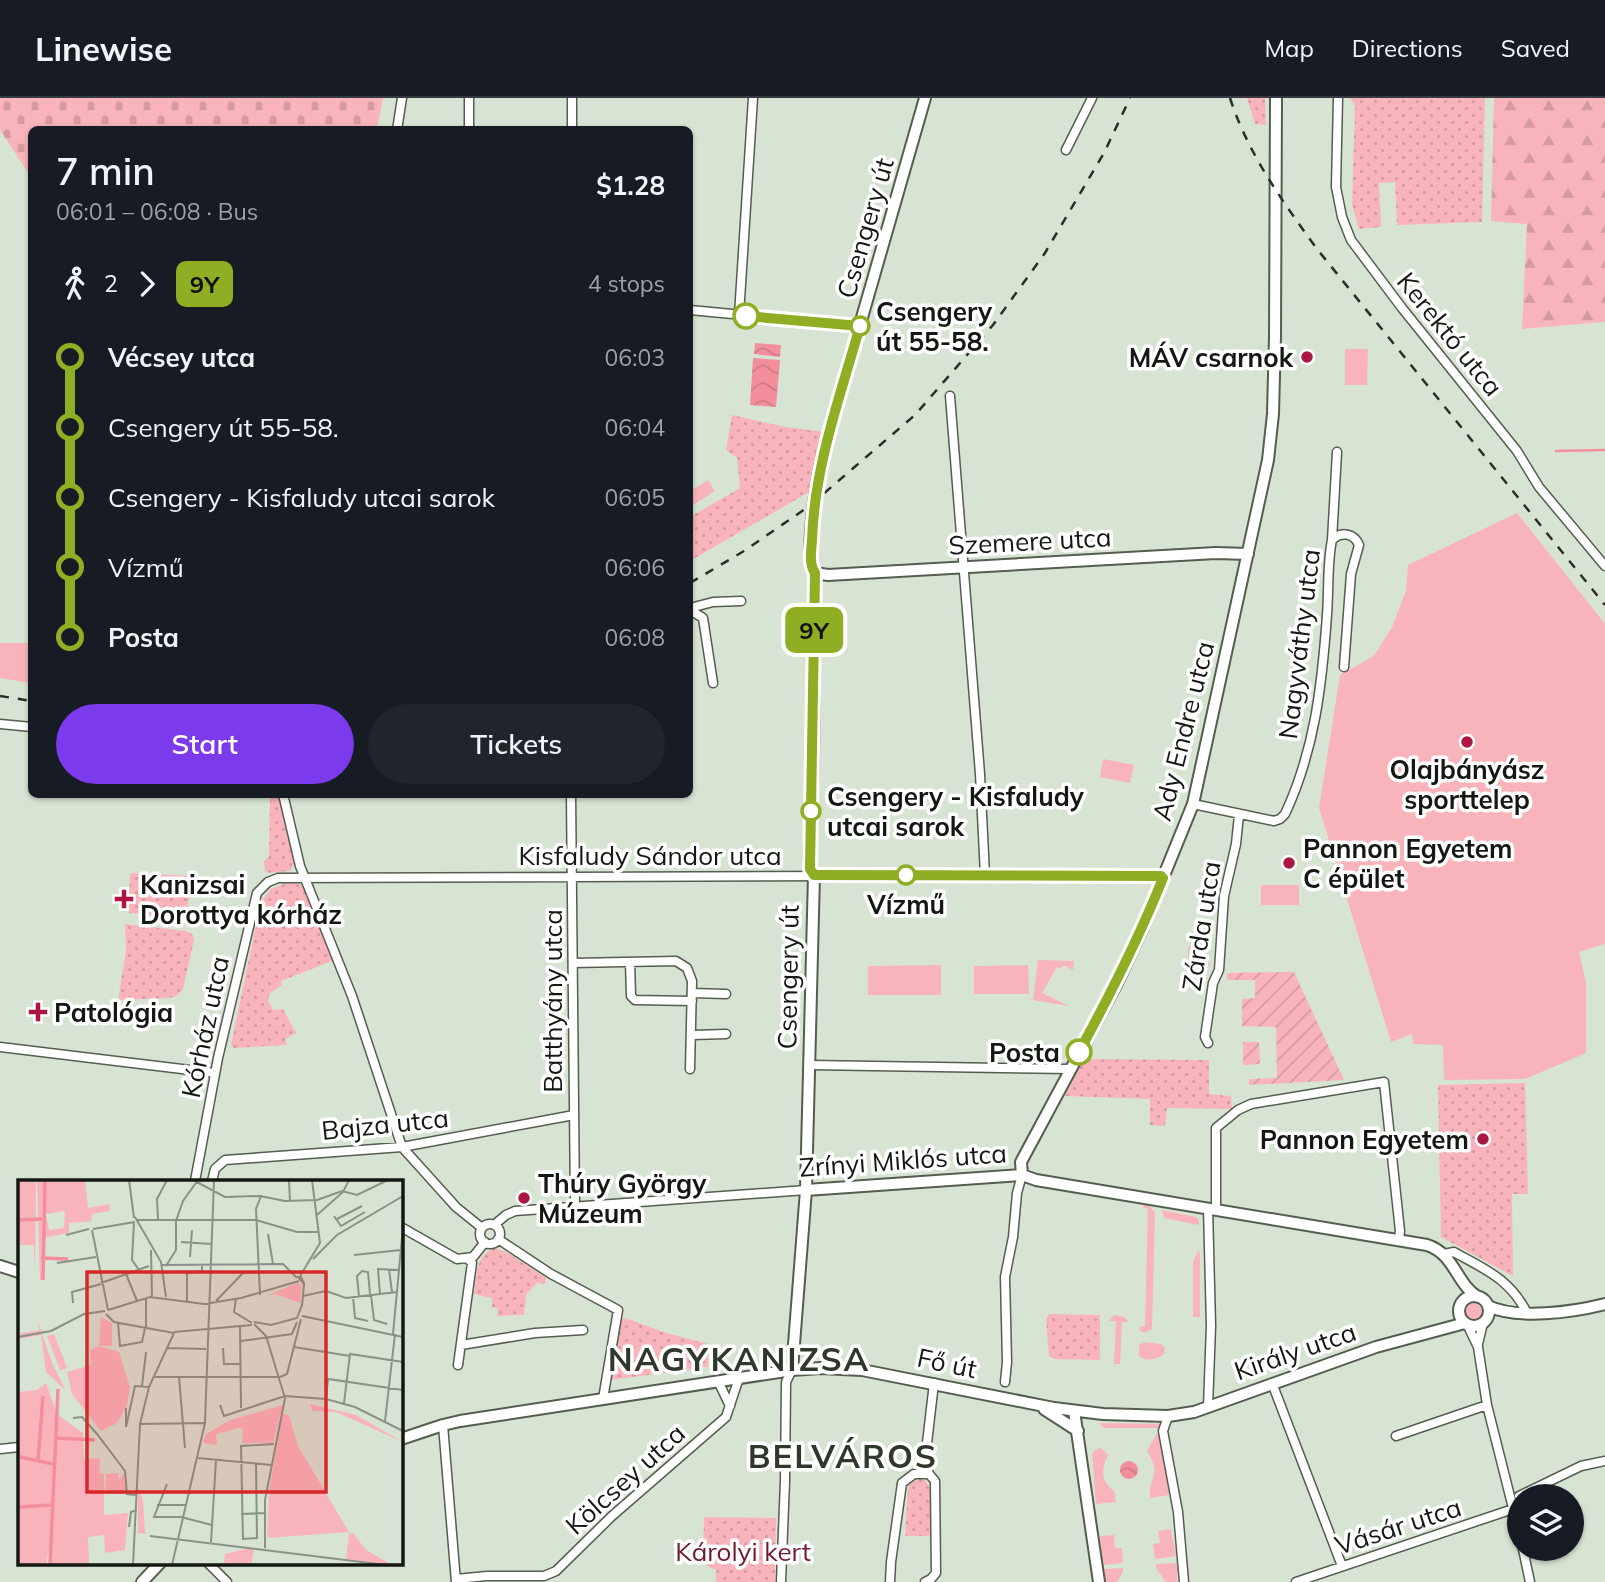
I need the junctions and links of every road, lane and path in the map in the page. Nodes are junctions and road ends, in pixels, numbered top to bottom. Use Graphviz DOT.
graph roads {
  1 [pos="402,98"];
  2 [pos="469,98"];
  3 [pos="572,98"];
  4 [pos="753,98"];
  5 [pos="925,98"];
  6 [pos="1092,98"];
  7 [pos="1276,98"];
  8 [pos="1338,98"];
  9 [pos="398,126"];
  10 [pos="469,126"];
  11 [pos="572,126"];
  12 [pos="1066,150"];
  13 [pos="693,310"];
  14 [pos="739,315"];
  15 [pos="860,326"];
  16 [pos="950,396"];
  17 [pos="1337,452"];
  18 [pos="1332,540"];
  19 [pos="1248,554"];
  20 [pos="1605,566"];
  21 [pos="964,569"];
  22 [pos="815,573"];
  23 [pos="741,601"];
  24 [pos="693,608"];
  25 [pos="693,611"];
  26 [pos="1344,667"];
  27 [pos="713,683"];
  28 [pos="0,724"];
  29 [pos="28,727"];
  30 [pos="285,798"];
  31 [pos="571,798"];
  32 [pos="1194,804"];
  33 [pos="1240,815"];
  34 [pos="814,875"];
  35 [pos="985,875"];
  36 [pos="305,876"];
  37 [pos="572,877"];
  38 [pos="1163,878"];
  39 [pos="630,962"];
  40 [pos="573,963"];
  41 [pos="726,994"];
  42 [pos="692,997"];
  43 [pos="726,1034"];
  44 [pos="692,1035"];
  45 [pos="1208,1043"];
  46 [pos="0,1047"];
  47 [pos="809,1065"];
  48 [pos="691,1069"];
  49 [pos="1070,1069"];
  50 [pos="215,1073"];
  51 [pos="574,1115"];
  52 [pos="402,1147"];
  53 [pos="1022,1175"];
  54 [pos="195,1180"];
  55 [pos="212,1180"];
  56 [pos="806,1190"];
  57 [pos="575,1207"];
  58 [pos="1212,1209"];
  59 [pos="494,1225"];
  60 [pos="402,1228"];
  61 [pos="482,1228"];
  62 [pos="498,1239"];
  63 [pos="1399,1239"];
  64 [pos="485,1242"];
  65 [pos="1444,1254"];
  66 [pos="468,1259"];
  67 [pos="0,1266"];
  68 [pos="18,1272"];
  69 [pos="1458,1273"];
  70 [pos="1478,1297"];
  71 [pos="1605,1304"];
  72 [pos="1461,1306"];
  73 [pos="1488,1306"];
  74 [pos="1525,1308"];
  75 [pos="1510,1313"];
  76 [pos="1484,1322"];
  77 [pos="1466,1324"];
  78 [pos="583,1330"];
  79 [pos="1437,1330"];
  80 [pos="461,1345"];
  81 [pos="1478,1346"];
  82 [pos="458,1365"];
  83 [pos="792,1370"];
  84 [pos="739,1378"];
  85 [pos="718,1381"];
  86 [pos="1005,1381"];
  87 [pos="934,1382"];
  88 [pos="1272,1383"];
  89 [pos="603,1399"];
  90 [pos="1039,1405"];
  91 [pos="1487,1405"];
  92 [pos="730,1406"];
  93 [pos="1208,1407"];
  94 [pos="1074,1411"];
  95 [pos="1091,1412"];
  96 [pos="1168,1416"];
  97 [pos="443,1425"];
  98 [pos="1078,1431"];
  99 [pos="1396,1436"];
  100 [pos="402,1439"];
  101 [pos="18,1447"];
  102 [pos="0,1449"];
  103 [pos="1605,1461"];
  104 [pos="929,1474"];
  105 [pos="1511,1484"];
  106 [pos="1548,1484"];
  107 [pos="1507,1504"];
  108 [pos="1526,1561"];
  109 [pos="151,1564"];
  110 [pos="159,1564"];
  111 [pos="209,1564"];
  112 [pos="1342,1566"];
  113 [pos="142,1581"];
  114 [pos="456,1581"];
  115 [pos="227,1582"];
  116 [pos="781,1582"];
  117 [pos="890,1582"];
  118 [pos="925,1582"];
  119 [pos="1099,1582"];
  120 [pos="1184,1582"];
  121 [pos="1296,1582"];
  122 [pos="1530,1582"];
  1 -- 9 [label="street"];
  2 -- 10 [label="street"];
  3 -- 11 [label="street"];
  4 -- 14 [label="street"];
  5 -- 15 [label="street, Csengery út"];
  6 -- 12 [label="street"];
  7 -- 19 [label="street, Ady Endre utca"];
  8 -- 20 [label="street, Kerektó utca"];
  13 -- 14 [label="street"];
  14 -- 15 [label="street"];
  15 -- 22 [label="street, Csengery út"];
  16 -- 21 [label="street"];
  17 -- 18 [label="street"];
  18 -- 26 [label="street, Nagyváthy utca"];
  18 -- 33 [label="street, Nagyváthy utca"];
  19 -- 21 [label="street, Szemere utca"];
  19 -- 32 [label="street, Ady Endre utca"];
  21 -- 22 [label="street, Szemere utca"];
  21 -- 35 [label="street"];
  22 -- 34 [label="street, Csengery út"];
  23 -- 24 [label="street"];
  25 -- 27 [label="street"];
  28 -- 29 [label="street"];
  30 -- 36 [label="street"];
  31 -- 37 [label="street, Batthyány utca"];
  32 -- 33 [label="street"];
  32 -- 38 [label="street, Ady Endre utca"];
  33 -- 45 [label="street, Zárda utca"];
  34 -- 35 [label="street, Kisfaludy Sándor utca"];
  34 -- 37 [label="street, Kisfaludy Sándor utca"];
  34 -- 47 [label="street, Csengery út"];
  35 -- 38 [label="street, Kisfaludy Sándor utca"];
  36 -- 37 [label="street, Kisfaludy Sándor utca"];
  36 -- 50 [label="street, Kórház utca"];
  36 -- 52 [label="street"];
  37 -- 40 [label="street, Batthyány utca"];
  38 -- 49 [label="street, Ady Endre utca"];
  39 -- 40 [label="street"];
  39 -- 42 [label="street"];
  39 -- 42 [label="street"];
  40 -- 51 [label="street, Batthyány utca"];
  41 -- 42 [label="street"];
  42 -- 44 [label="street"];
  43 -- 44 [label="street"];
  44 -- 48 [label="street"];
  46 -- 50 [label="street"];
  47 -- 49 [label="street"];
  47 -- 56 [label="street, Csengery út"];
  49 -- 53 [label="street, Ady Endre utca"];
  50 -- 54 [label="street, Kórház utca"];
  51 -- 52 [label="street, Bajza utca"];
  51 -- 57 [label="street, Batthyány utca"];
  52 -- 55 [label="street, Bajza utca"];
  52 -- 61 [label="street"];
  53 -- 56 [label="street, Zrínyi Miklós utca"];
  53 -- 58 [label="street, Zrínyi Miklós utca"];
  53 -- 86 [label="street, Ady Endre utca"];
  56 -- 57 [label="street, Zrínyi Miklós utca"];
  56 -- 83 [label="street, Csengery út"];
  57 -- 59 [label="street, Zrínyi Miklós utca"];
  58 -- 63 [label="street, Zrínyi Miklós utca"];
  58 -- 63 [label="street"];
  58 -- 93 [label="street"];
  59 -- 61 [label="street"];
  59 -- 62 [label="street"];
  60 -- 66 [label="street"];
  61 -- 64 [label="street"];
  62 -- 64 [label="street"];
  62 -- 89 [label="street"];
  63 -- 65 [label="street, Zrínyi Miklós utca"];
  64 -- 66 [label="street"];
  65 -- 69 [label="street"];
  65 -- 74 [label="street"];
  66 -- 80 [label="street"];
  67 -- 68 [label="street"];
  69 -- 70 [label="street"];
  69 -- 72 [label="street"];
  70 -- 72 [label="street"];
  70 -- 73 [label="street"];
  71 -- 74 [label="street"];
  72 -- 77 [label="street"];
  72 -- 79 [label="street, Király utca"];
  73 -- 75 [label="street"];
  73 -- 76 [label="street"];
  74 -- 75 [label="street"];
  75 -- 76 [label="street"];
  76 -- 77 [label="street"];
  76 -- 81 [label="street"];
  77 -- 79 [label="street, Király utca"];
  77 -- 81 [label="street"];
  78 -- 80 [label="street"];
  79 -- 88 [label="street, Király utca"];
  80 -- 82 [label="street"];
  81 -- 91 [label="street"];
  83 -- 84 [label="street, Fő út"];
  83 -- 87 [label="street, Fő út"];
  83 -- 116 [label="street"];
  84 -- 85 [label="street, Fő út"];
  84 -- 92 [label="street, Kölcsey utca"];
  85 -- 89 [label="street, Fő út"];
  85 -- 92 [label="street"];
  87 -- 90 [label="street, Fő út"];
  87 -- 104 [label="street"];
  88 -- 93 [label="street, Király utca"];
  88 -- 112 [label="street"];
  89 -- 97 [label="street"];
  90 -- 94 [label="street, Fő út"];
  90 -- 98 [label="street"];
  91 -- 99 [label="street"];
  91 -- 105 [label="street"];
  92 -- 114 [label="street, Kölcsey utca"];
  93 -- 96 [label="street, Király utca"];
  94 -- 95 [label="street, Fő út"];
  94 -- 98 [label="street"];
  95 -- 96 [label="street, Király utca"];
  96 -- 120 [label="street"];
  97 -- 100 [label="street"];
  97 -- 114 [label="street"];
  98 -- 119 [label="street"];
  101 -- 102 [label="street"];
  103 -- 106 [label="street, Vásár utca"];
  104 -- 117 [label="street"];
  104 -- 118 [label="street"];
  107 -- 112 [label="street, Vásár utca"];
  108 -- 122 [label="street"];
  109 -- 113 [label="street"];
  110 -- 113 [label="street"];
  111 -- 115 [label="street"];
  112 -- 121 [label="street, Vásár utca"];
}
